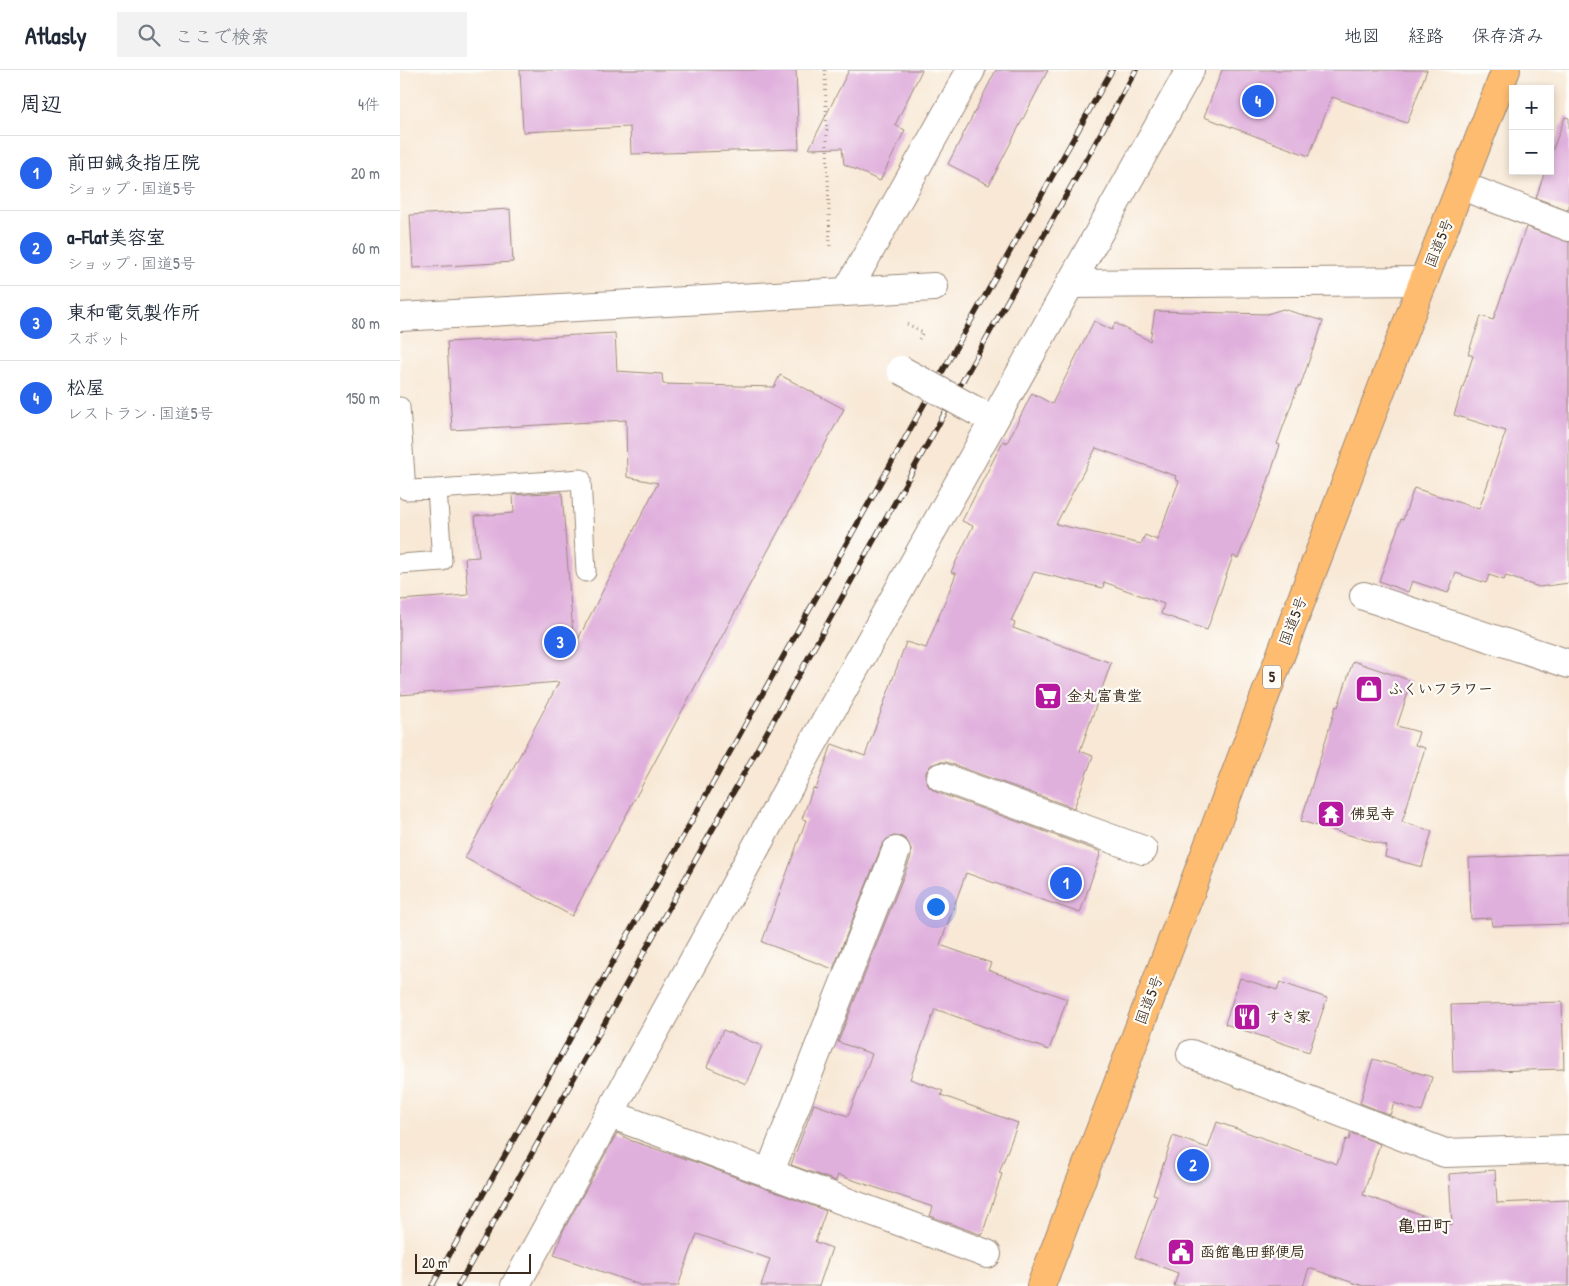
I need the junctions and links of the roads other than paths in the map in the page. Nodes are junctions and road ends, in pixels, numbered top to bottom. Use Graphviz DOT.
graph roads {
  1 [pos="971,70"];
  2 [pos="1190,70"];
  3 [pos="1506,70"];
  4 [pos="1462,186"];
  5 [pos="1569,227"];
  6 [pos="1424,281"];
  7 [pos="1070,284"];
  8 [pos="934,287"];
  9 [pos="847,291"];
  10 [pos="400,316"];
  11 [pos="901,370"];
  12 [pos="400,407"];
  13 [pos="978,412"];
  14 [pos="437,489"];
  15 [pos="400,564"];
  16 [pos="586,572"];
  17 [pos="1364,596"];
  18 [pos="1569,664"];
  19 [pos="941,777"];
  20 [pos="1143,850"];
  21 [pos="896,851"];
  22 [pos="1190,1054"];
  23 [pos="610,1114"];
  24 [pos="1569,1149"];
  25 [pos="769,1174"];
  26 [pos="987,1254"];
  27 [pos="515,1286"];
  28 [pos="1041,1286"];
  1 -- 9 [label="street"];
  2 -- 7 [label="street"];
  3 -- 4 [label="highway, 国道5号 / 5"];
  4 -- 5 [label="street"];
  4 -- 6 [label="highway, 国道5号 / 5"];
  6 -- 7 [label="street"];
  6 -- 28 [label="highway, 国道5号 / 5"];
  7 -- 23 [label="street"];
  8 -- 9 [label="street"];
  9 -- 10 [label="street"];
  11 -- 13 [label="street, bridge"];
  12 -- 14 [label="lane"];
  14 -- 15 [label="lane"];
  14 -- 16 [label="lane"];
  17 -- 18 [label="street"];
  19 -- 20 [label="street"];
  21 -- 25 [label="street"];
  22 -- 24 [label="street"];
  23 -- 25 [label="street"];
  23 -- 27 [label="street"];
  25 -- 26 [label="street"];
}
